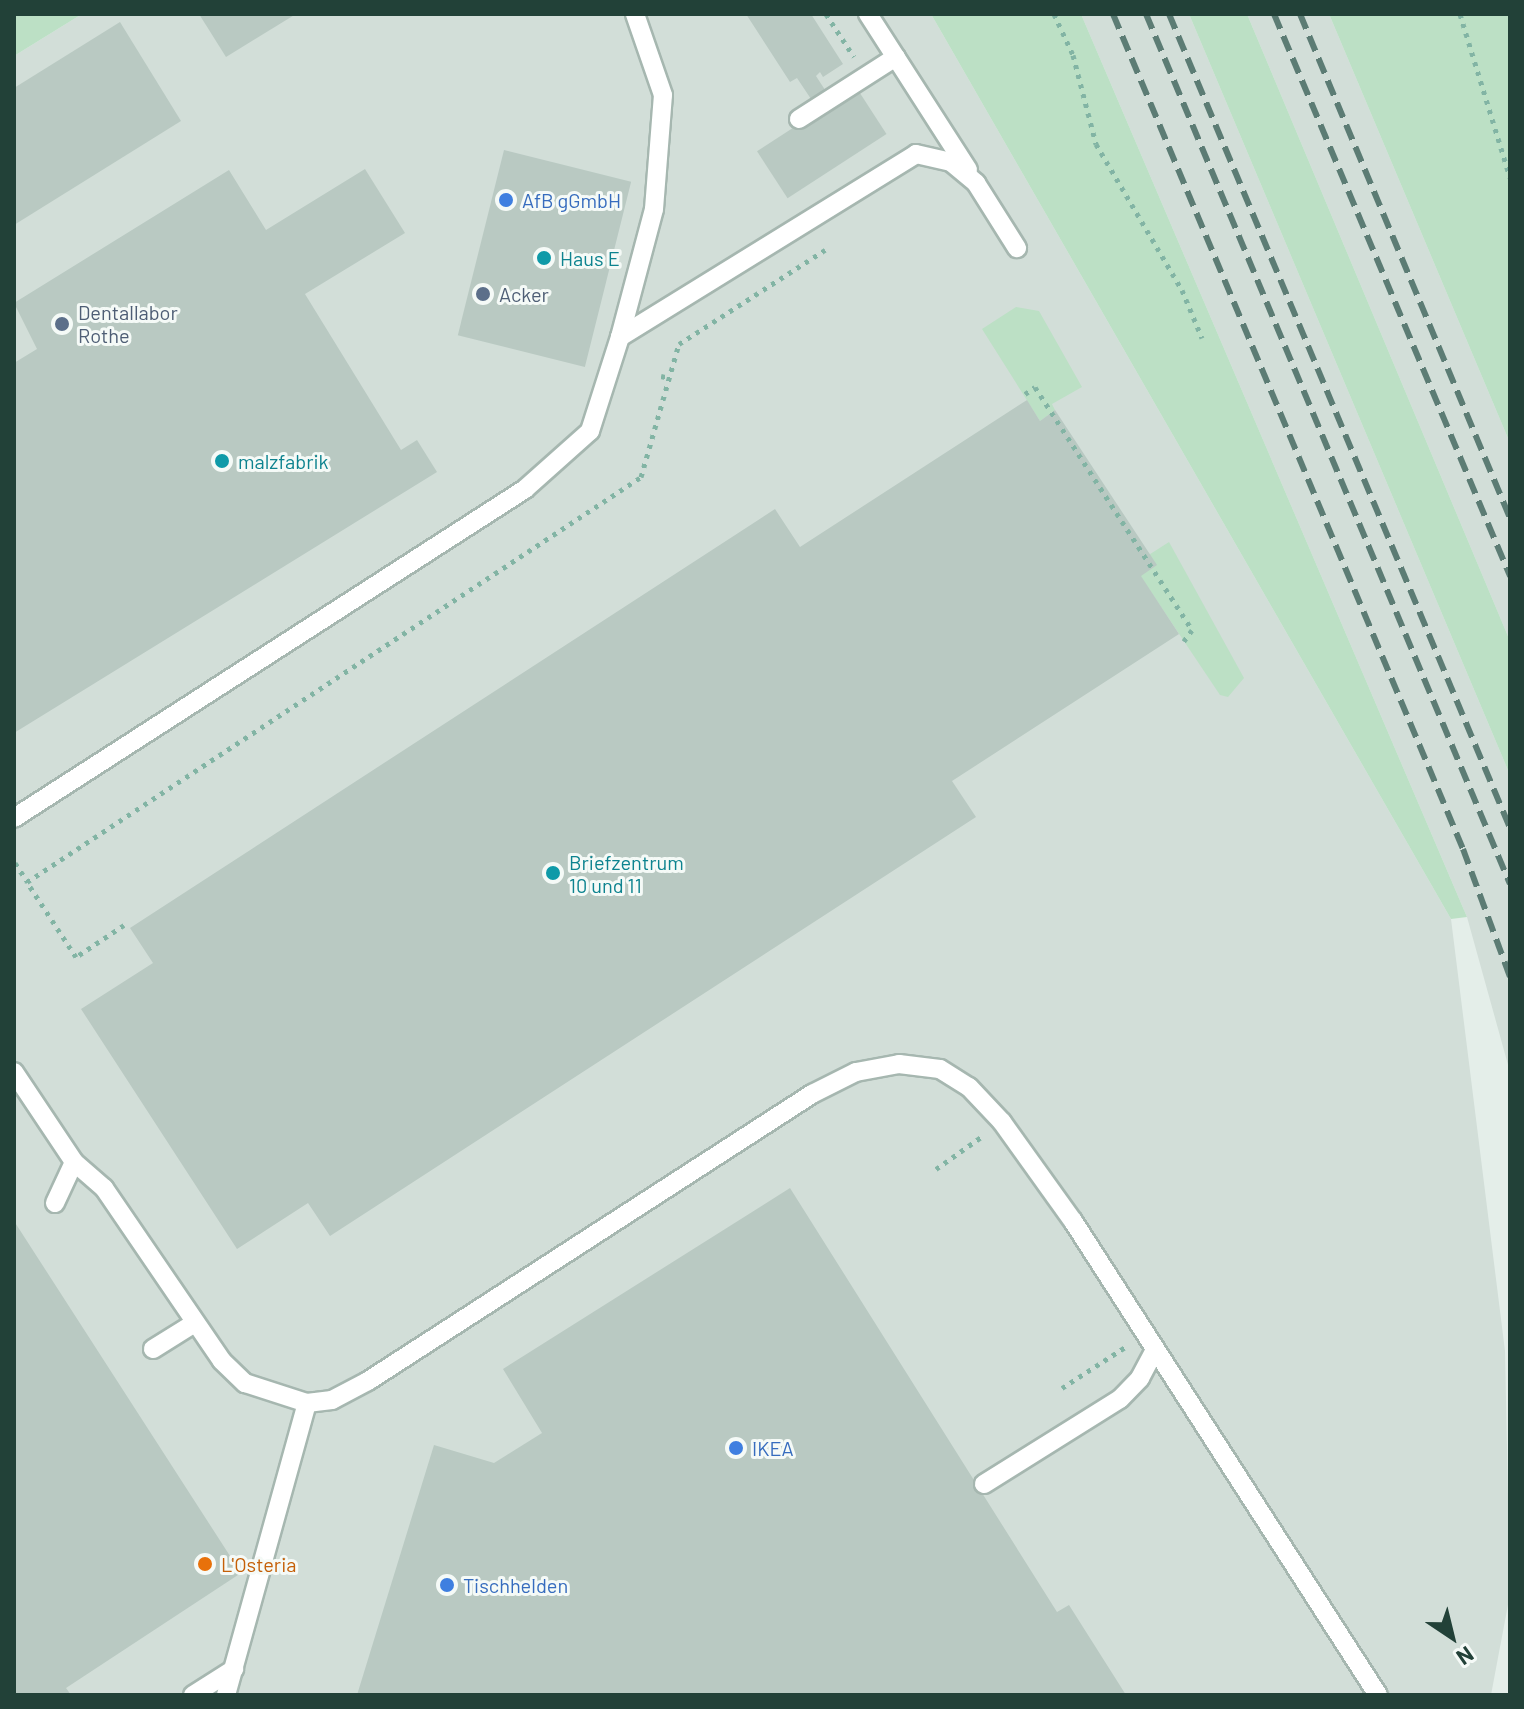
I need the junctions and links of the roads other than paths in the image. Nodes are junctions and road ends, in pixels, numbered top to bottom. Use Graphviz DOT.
graph roads {
  1 [pos="635,14"];
  2 [pos="868,14"];
  3 [pos="896,57"];
  4 [pos="799,119"];
  5 [pos="976,183"];
  6 [pos="1017,248"];
  7 [pos="620,337"];
  8 [pos="14,818"];
  9 [pos="14,1072"];
  10 [pos="74,1162"];
  11 [pos="55,1203"];
  12 [pos="193,1324"];
  13 [pos="1150,1343"];
  14 [pos="153,1349"];
  15 [pos="307,1403"];
  16 [pos="984,1484"];
  17 [pos="234,1669"];
  18 [pos="193,1695"];
  19 [pos="226,1695"];
  20 [pos="1378,1695"];
  1 -- 7 [label="lane"];
  2 -- 3 [label="lane"];
  3 -- 4 [label="lane"];
  3 -- 5 [label="lane"];
  5 -- 6 [label="lane"];
  5 -- 7 [label="lane"];
  7 -- 8 [label="lane"];
  9 -- 10 [label="lane"];
  10 -- 11 [label="lane"];
  10 -- 12 [label="lane"];
  12 -- 14 [label="lane"];
  12 -- 15 [label="lane"];
  13 -- 15 [label="lane"];
  13 -- 16 [label="lane"];
  13 -- 20 [label="lane"];
  15 -- 17 [label="lane"];
  17 -- 18 [label="lane"];
  17 -- 19 [label="lane"];
}
